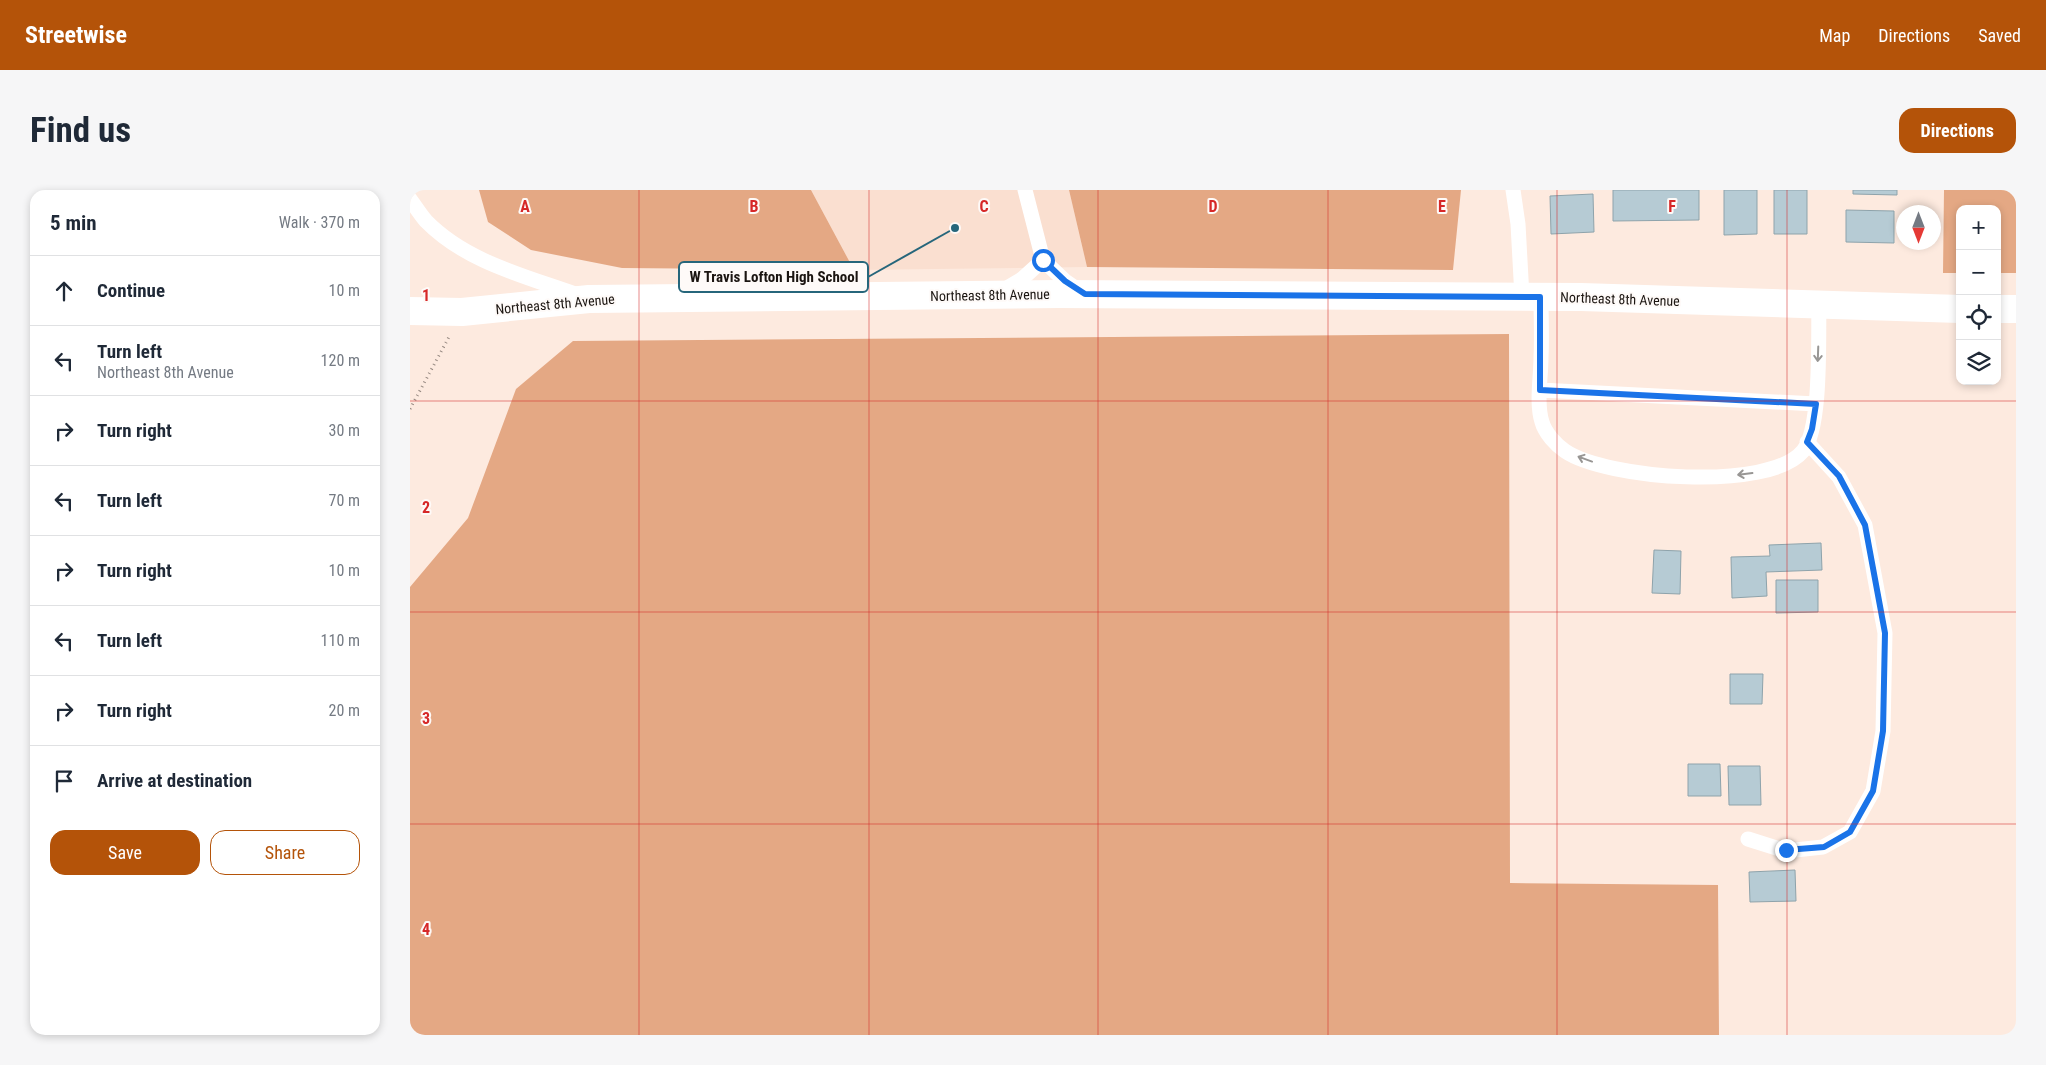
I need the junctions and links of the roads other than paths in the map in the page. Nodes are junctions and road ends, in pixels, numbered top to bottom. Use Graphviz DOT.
graph roads {
  1 [pos="1025,190"];
  2 [pos="1513,190"];
  3 [pos="410,199"];
  4 [pos="1043,260"];
  5 [pos="1085,294"];
  6 [pos="997,295"];
  7 [pos="1531,297"];
  8 [pos="589,299"];
  9 [pos="1820,305"];
  10 [pos="1956,309"];
  11 [pos="2001,309"];
  12 [pos="2016,309"];
  13 [pos="410,311"];
  14 [pos="1540,390"];
  15 [pos="1816,404"];
  16 [pos="1807,442"];
  17 [pos="1748,839"];
  1 -- 4 [label="lane"];
  2 -- 7 [label="lane"];
  3 -- 8 [label="lane"];
  4 -- 5 [label="lane"];
  4 -- 6 [label="lane"];
  5 -- 6 [label="street, Northeast 8th Avenue"];
  5 -- 7 [label="street, Northeast 8th Avenue"];
  6 -- 8 [label="street, Northeast 8th Avenue"];
  7 -- 9 [label="street, Northeast 8th Avenue"];
  7 -- 14 [label="lane"];
  8 -- 13 [label="street, Northeast 8th Avenue"];
  9 -- 10 [label="street, Northeast 8th Avenue"];
  9 -- 15 [label="lane, one-way"];
  11 -- 12 [label="street"];
  14 -- 15 [label="lane"];
  16 -- 14 [label="lane, one-way"];
  15 -- 16 [label="lane"];
  16 -- 17 [label="lane"];
}
